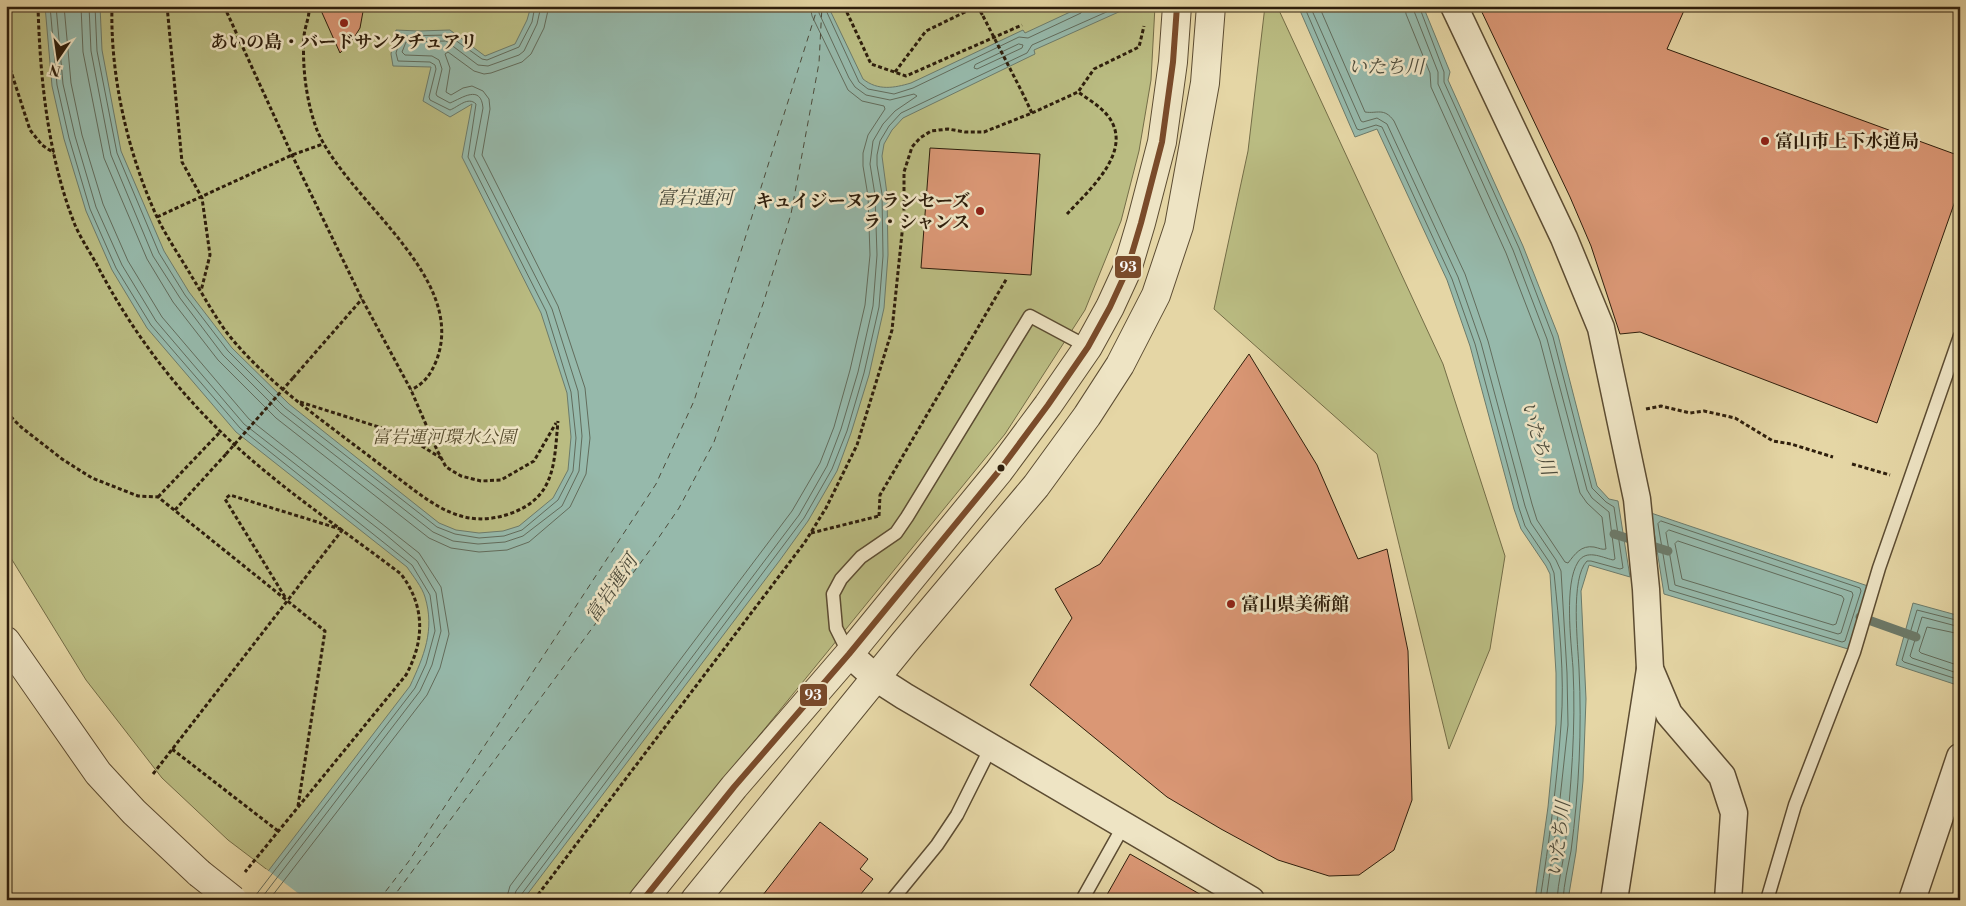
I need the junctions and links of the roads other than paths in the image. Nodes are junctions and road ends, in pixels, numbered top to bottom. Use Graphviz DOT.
graph roads {
  1 [pos="1177,6"];
  2 [pos="1211,6"];
  3 [pos="1454,6"];
  4 [pos="1960,336"];
  5 [pos="1088,347"];
  6 [pos="6,641"];
  7 [pos="849,654"];
  8 [pos="1650,669"];
  9 [pos="876,678"];
  10 [pos="991,747"];
  11 [pos="1960,758"];
  12 [pos="1124,825"];
  13 [pos="237,888"];
  14 [pos="643,900"];
  15 [pos="695,900"];
  16 [pos="892,900"];
  17 [pos="1082,900"];
  18 [pos="1251,900"];
  19 [pos="1614,900"];
  20 [pos="1728,900"];
  21 [pos="1767,900"];
  22 [pos="1912,900"];
  1 -- 5 [label="street"];
  2 -- 9 [label="street"];
  3 -- 8 [label="street"];
  4 -- 21 [label="lane"];
  5 -- 7 [label="street"];
  5 -- 7 [label="lane"];
  6 -- 13 [label="street, bridge"];
  7 -- 9 [label="street"];
  7 -- 14 [label="street"];
  8 -- 19 [label="street"];
  8 -- 20 [label="street"];
  9 -- 10 [label="street"];
  9 -- 15 [label="street"];
  10 -- 12 [label="street"];
  10 -- 16 [label="lane"];
  11 -- 22 [label="street"];
  12 -- 17 [label="lane"];
  12 -- 18 [label="street"];
}
